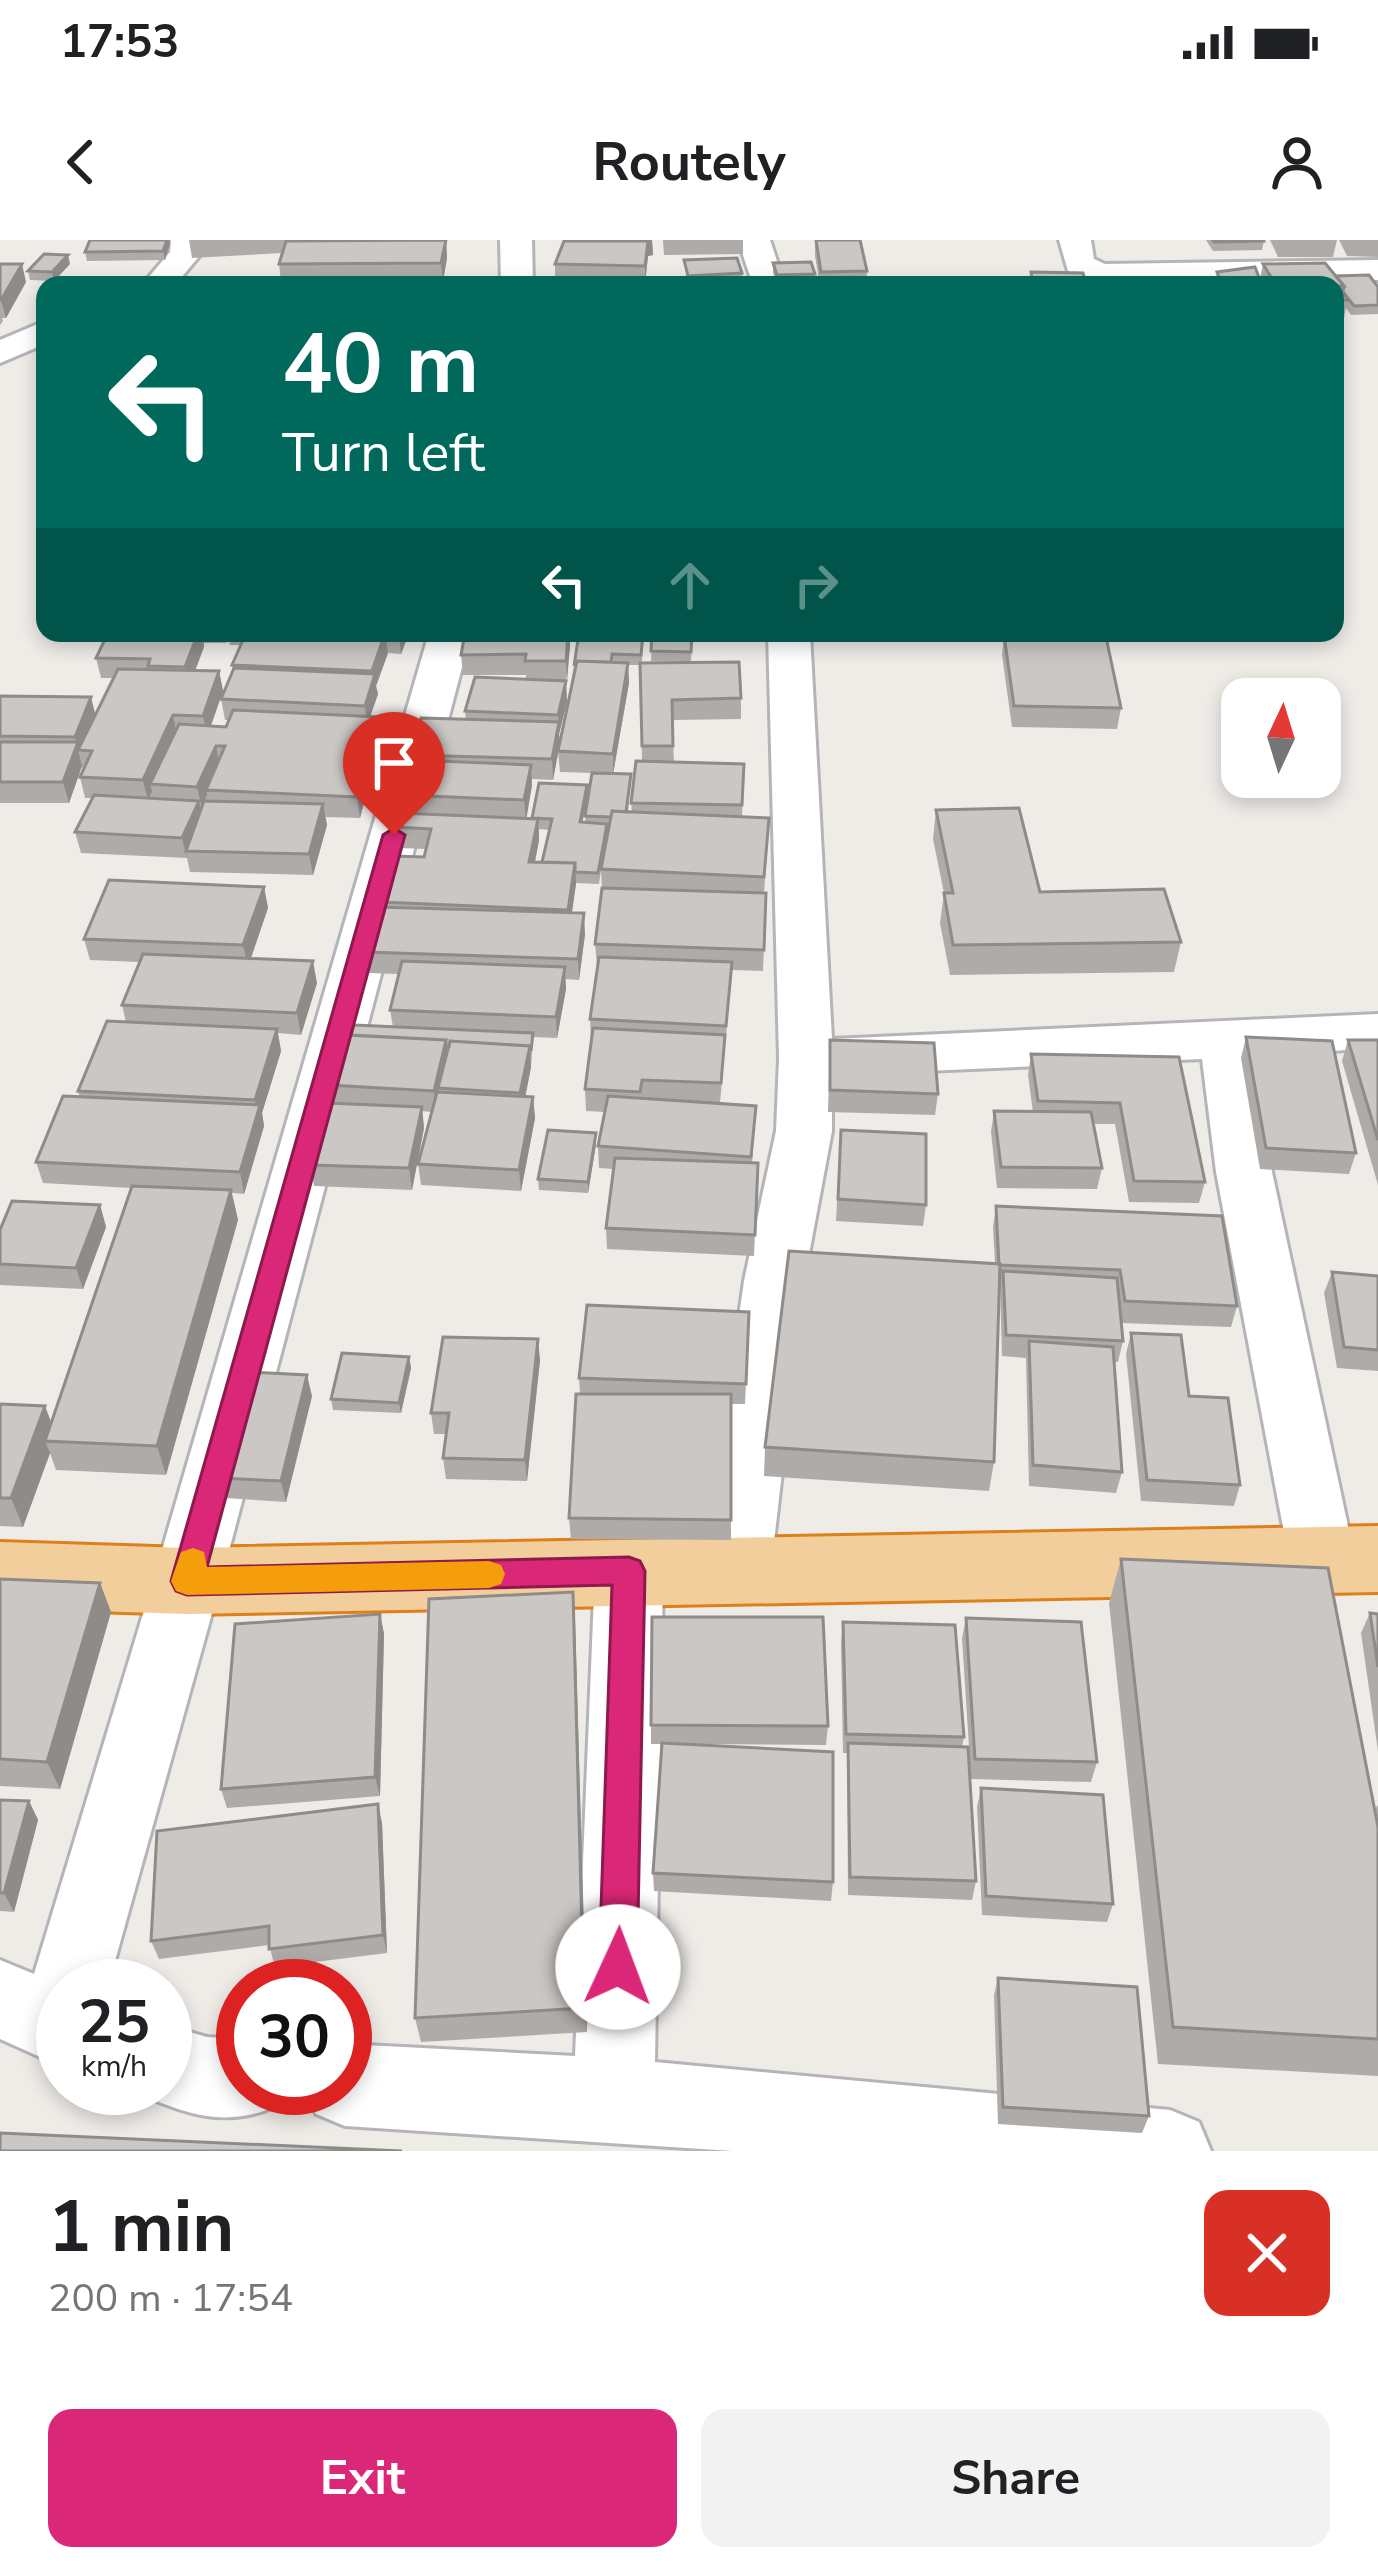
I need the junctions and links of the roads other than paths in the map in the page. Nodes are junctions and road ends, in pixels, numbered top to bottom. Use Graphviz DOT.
graph roads {
  1 [pos="187,240"];
  2 [pos="516,240"];
  3 [pos="754,240"];
  4 [pos="1075,240"];
  5 [pos="1378,270"];
  6 [pos="166,276"];
  7 [pos="517,276"];
  8 [pos="766,276"];
  9 [pos="36,335"];
  10 [pos="0,352"];
  11 [pos="448,642"];
  12 [pos="789,642"];
  13 [pos="1378,1031"];
  14 [pos="1226,1040"];
  15 [pos="806,1058"];
  16 [pos="1350,1559"];
  17 [pos="737,1568"];
  18 [pos="629,1571"];
  19 [pos="0,1575"];
  20 [pos="187,1581"];
  21 [pos="66,1959"];
  22 [pos="372,2086"];
  23 [pos="614,2099"];
  24 [pos="1170,2151"];
  1 -- 6 [label="street"];
  2 -- 7 [label="street"];
  3 -- 8 [label="street"];
  4 -- 5 [label="street"];
  9 -- 10 [label="street"];
  11 -- 20 [label="street"];
  12 -- 15 [label="street"];
  13 -- 14 [label="street"];
  14 -- 15 [label="street"];
  14 -- 16 [label="street"];
  15 -- 17 [label="street"];
  16 -- 17 [label="highway"];
  17 -- 18 [label="highway"];
  18 -- 20 [label="highway"];
  18 -- 23 [label="street"];
  19 -- 20 [label="highway"];
  20 -- 21 [label="street"];
  22 -- 23 [label="street"];
  23 -- 24 [label="street"];
}
